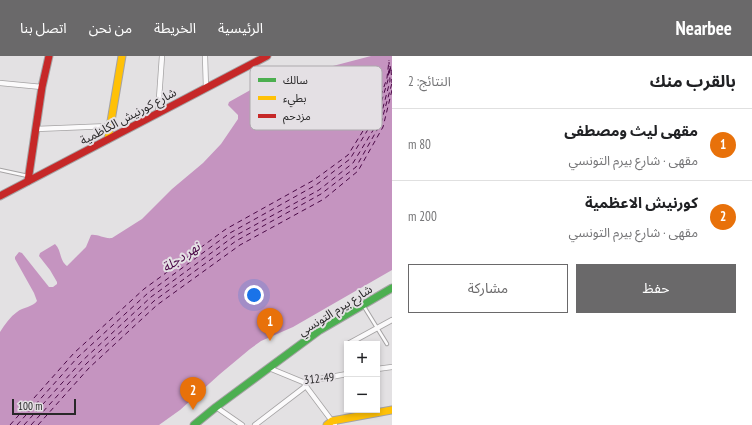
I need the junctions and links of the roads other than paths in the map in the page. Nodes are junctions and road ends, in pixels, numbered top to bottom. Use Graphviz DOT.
graph roads {
  1 [pos="49,56"];
  2 [pos="122,56"];
  3 [pos="162,56"];
  4 [pos="205,56"];
  5 [pos="267,56"];
  6 [pos="252,60"];
  7 [pos="0,83"];
  8 [pos="42,87"];
  9 [pos="206,88"];
  10 [pos="158,113"];
  11 [pos="110,126"];
  12 [pos="36,129"];
  13 [pos="108,139"];
  14 [pos="0,170"];
  15 [pos="28,178"];
  16 [pos="0,196"];
  17 [pos="392,288"];
  18 [pos="363,305"];
  19 [pos="392,320"];
  20 [pos="377,328"];
  21 [pos="353,341"];
  22 [pos="387,344"];
  23 [pos="392,367"];
  24 [pos="269,368"];
  25 [pos="380,369"];
  26 [pos="344,375"];
  27 [pos="303,382"];
  28 [pos="306,386"];
  29 [pos="216,407"];
  30 [pos="392,410"];
  31 [pos="331,424"];
  32 [pos="194,425"];
  33 [pos="242,425"];
  34 [pos="255,425"];
  1 -- 8 [label="street"];
  2 -- 11 [label="street"];
  3 -- 10 [label="street"];
  4 -- 9 [label="street"];
  5 -- 6 [label="street, شارع كورنيش الكاظمية"];
  6 -- 9 [label="street, شارع كورنيش الكاظمية"];
  7 -- 8 [label="street"];
  8 -- 12 [label="street"];
  9 -- 10 [label="street, شارع كورنيش الكاظمية"];
  10 -- 13 [label="street, شارع كورنيش الكاظمية"];
  11 -- 12 [label="street"];
  11 -- 13 [label="street"];
  12 -- 15 [label="street"];
  13 -- 15 [label="street, شارع كورنيش الكاظمية"];
  14 -- 15 [label="lane"];
  15 -- 16 [label="street, شارع كورنيش الكاظمية"];
  17 -- 18 [label="street, شارع بيرم التونسي"];
  18 -- 20 [label="lane"];
  18 -- 24 [label="street, شارع بيرم التونسي"];
  19 -- 20 [label="street"];
  20 -- 21 [label="street"];
  20 -- 22 [label="lane"];
  23 -- 25 [label="street"];
  24 -- 27 [label="street, 312-49"];
  24 -- 29 [label="street, شارع بيرم التونسي"];
  26 -- 27 [label="street, 312-49"];
  27 -- 28 [label="street"];
  28 -- 31 [label="street"];
  28 -- 34 [label="street"];
  29 -- 32 [label="street, شارع بيرم التونسي"];
  29 -- 33 [label="street"];
  30 -- 31 [label="street"];
}
